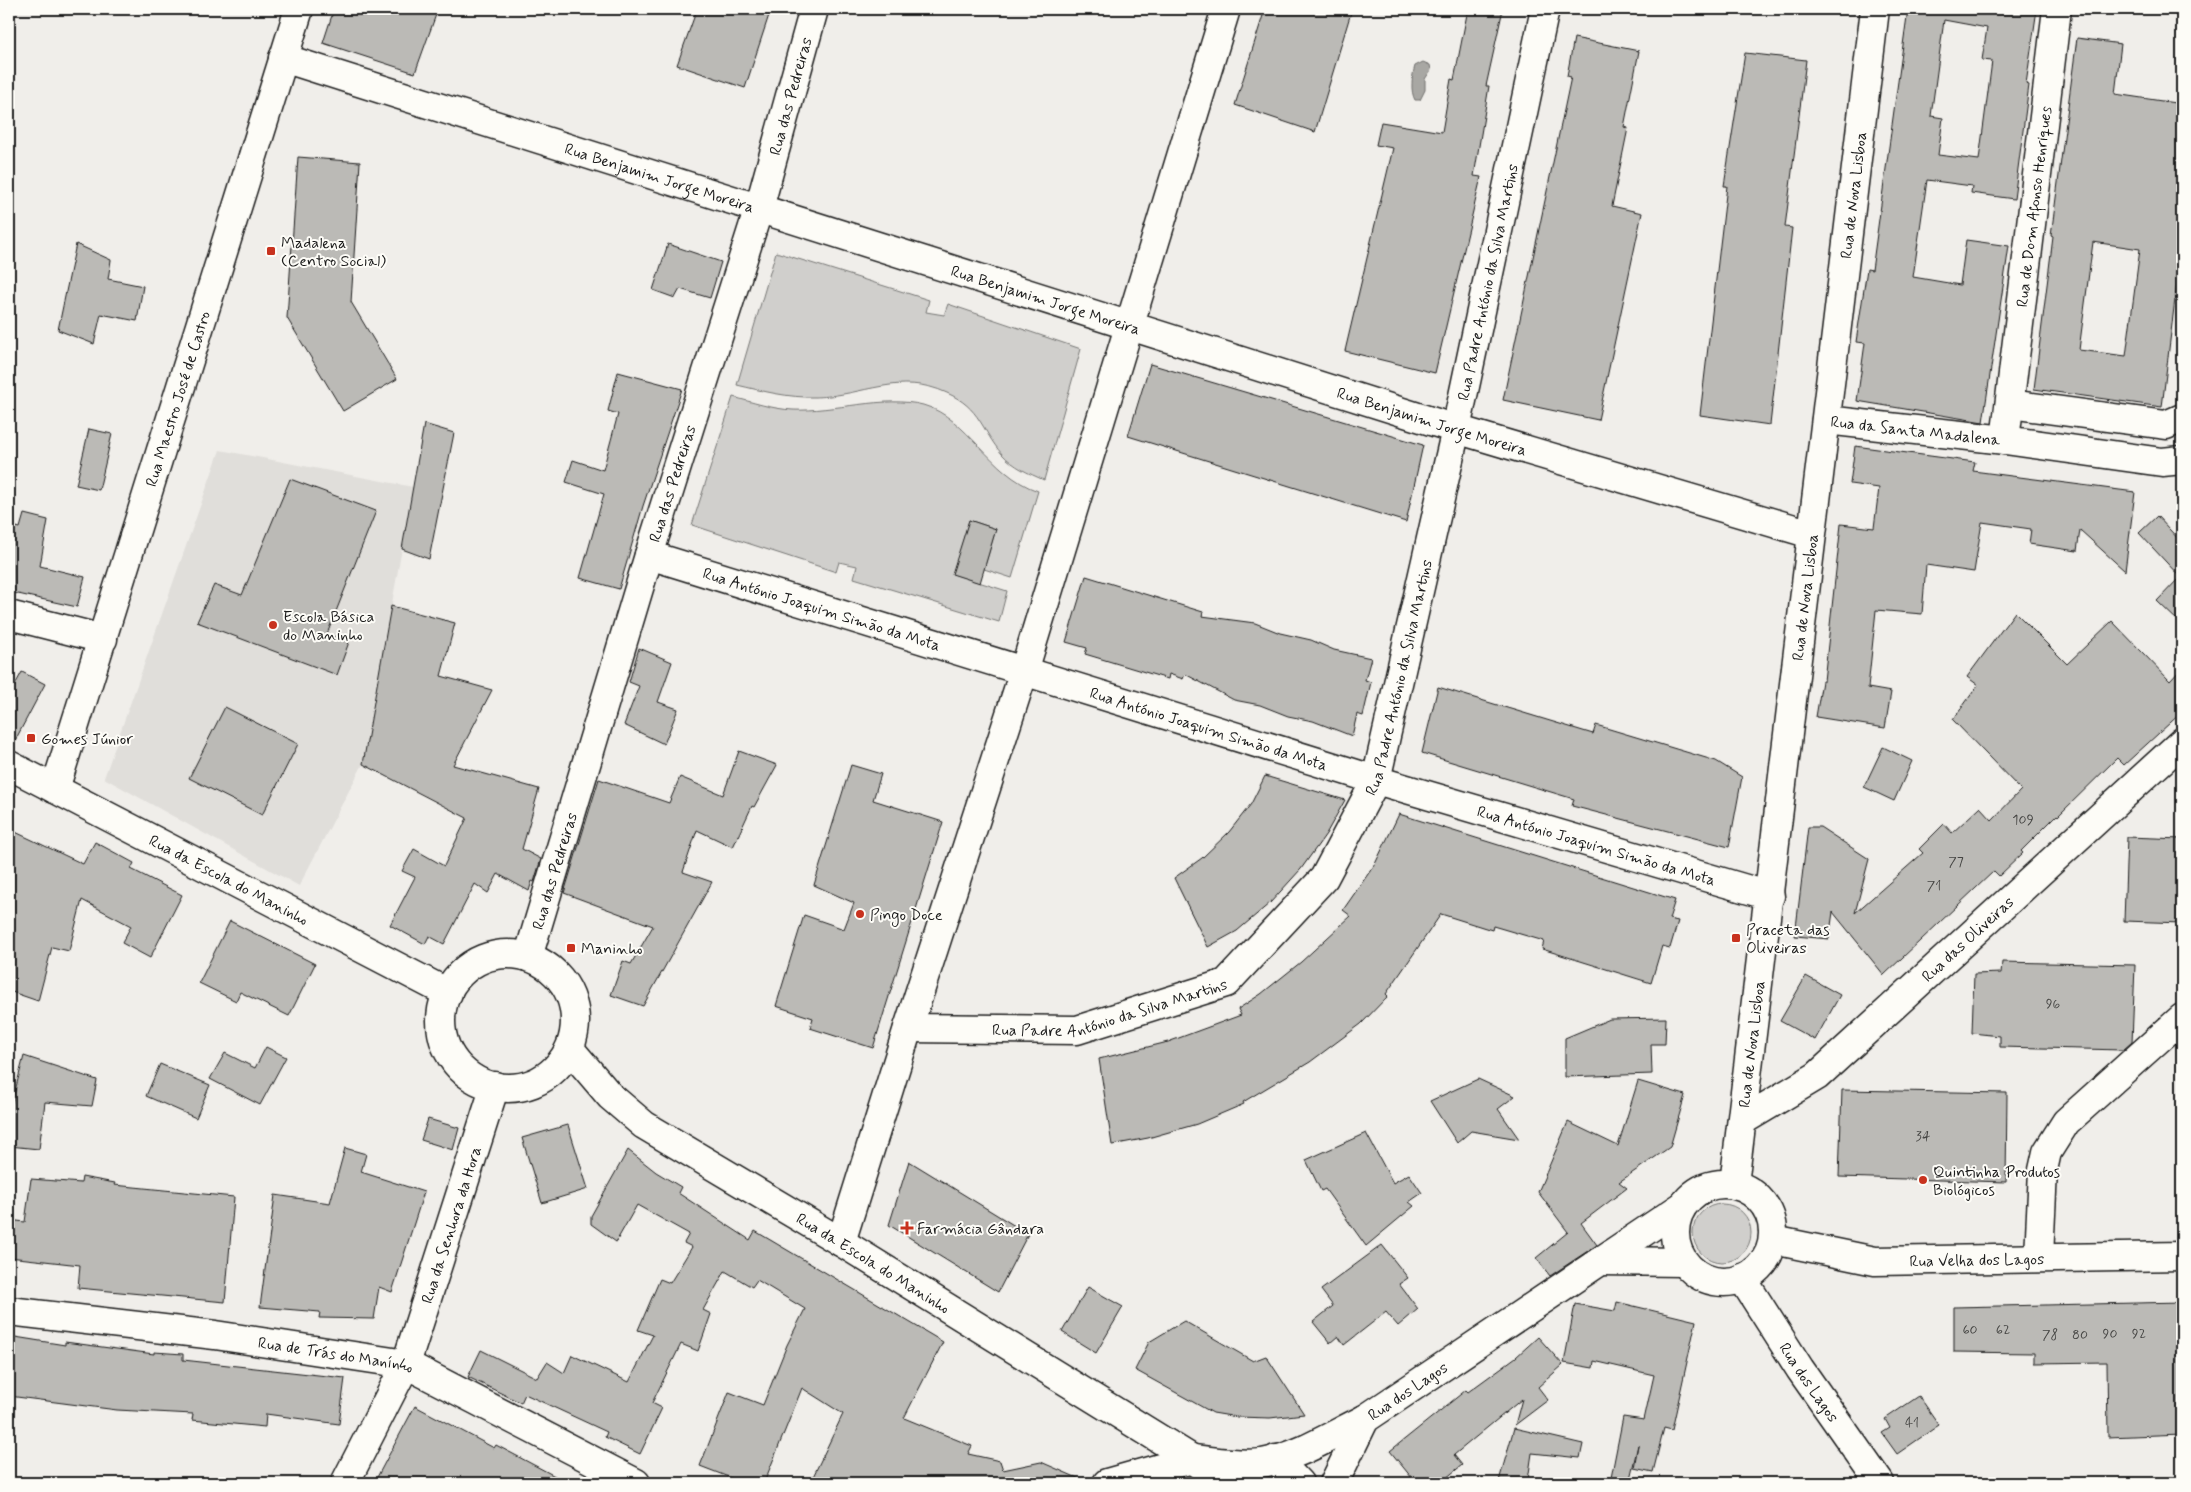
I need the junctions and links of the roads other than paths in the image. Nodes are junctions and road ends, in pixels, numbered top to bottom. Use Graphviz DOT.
graph roads {
  1 [pos="299,9"];
  2 [pos="814,9"];
  3 [pos="1226,9"];
  4 [pos="1546,9"];
  5 [pos="1875,9"];
  6 [pos="2057,9"];
  7 [pos="283,58"];
  8 [pos="759,208"];
  9 [pos="1128,325"];
  10 [pos="2010,404"];
  11 [pos="1826,420"];
  12 [pos="2174,421"];
  13 [pos="1456,429"];
  14 [pos="2005,440"];
  15 [pos="2172,461"];
  16 [pos="1811,534"];
  17 [pos="649,555"];
  18 [pos="9,615"];
  19 [pos="103,639"];
  20 [pos="1024,670"];
  21 [pos="2182,742"];
  22 [pos="9,765"];
  23 [pos="1376,780"];
  24 [pos="55,789"];
  25 [pos="1770,896"];
  26 [pos="528,957"];
  27 [pos="448,993"];
  28 [pos="2182,1018"];
  29 [pos="908,1028"];
  30 [pos="570,1049"];
  31 [pos="495,1086"];
  32 [pos="1742,1121"];
  33 [pos="1734,1184"];
  34 [pos="1681,1207"];
  35 [pos="1773,1240"];
  36 [pos="841,1242"];
  37 [pos="2182,1256"];
  38 [pos="2039,1257"];
  39 [pos="1601,1261"];
  40 [pos="1684,1262"];
  41 [pos="1742,1278"];
  42 [pos="9,1311"];
  43 [pos="406,1364"];
  44 [pos="1365,1419"];
  45 [pos="1192,1459"];
  46 [pos="1272,1471"];
  47 [pos="345,1483"];
  48 [pos="636,1483"];
  49 [pos="1107,1483"];
  50 [pos="1223,1483"];
  51 [pos="1299,1483"];
  52 [pos="1334,1483"];
  53 [pos="1880,1483"];
  1 -- 7 [label="street, Rua Maestro José de Castro"];
  2 -- 8 [label="street, Rua das Pedreiras"];
  3 -- 9 [label="street"];
  4 -- 13 [label="street, Rua Padre António da Silva Martins"];
  5 -- 11 [label="street, Rua de Nova Lisboa"];
  6 -- 10 [label="street, Rua de Dom Afonso Henriques"];
  7 -- 8 [label="street, Rua Benjamim Jorge Moreira"];
  7 -- 19 [label="street, Rua Maestro José de Castro"];
  8 -- 9 [label="street, Rua Benjamim Jorge Moreira"];
  8 -- 17 [label="street, Rua das Pedreiras"];
  9 -- 13 [label="street, Rua Benjamim Jorge Moreira"];
  9 -- 20 [label="street"];
  10 -- 12 [label="street"];
  10 -- 14 [label="street, Rua de Dom Afonso Henriques"];
  11 -- 14 [label="street, Rua da Santa Madalena"];
  11 -- 16 [label="street, Rua de Nova Lisboa"];
  12 -- 15 [label="street"];
  13 -- 16 [label="street, Rua Benjamim Jorge Moreira"];
  13 -- 23 [label="street, Rua Padre António da Silva Martins"];
  14 -- 15 [label="street, Rua da Santa Madalena"];
  16 -- 25 [label="street, Rua de Nova Lisboa"];
  17 -- 20 [label="street, Rua António Joaquim Simão da Mota"];
  17 -- 26 [label="street, Rua das Pedreiras"];
  18 -- 19 [label="street"];
  19 -- 24 [label="street, Rua Maestro José de Castro"];
  20 -- 23 [label="street, Rua António Joaquim Simão da Mota"];
  20 -- 29 [label="street"];
  21 -- 32 [label="street, Rua das Oliveiras"];
  22 -- 24 [label="street, Rua da Escola do Maninho"];
  23 -- 25 [label="street, Rua António Joaquim Simão da Mota"];
  23 -- 29 [label="street, Rua Padre António da Silva Martins"];
  24 -- 27 [label="street, Rua da Escola do Maninho"];
  25 -- 32 [label="street, Rua de Nova Lisboa"];
  26 -- 27 [label="street"];
  26 -- 30 [label="street"];
  27 -- 31 [label="street"];
  28 -- 38 [label="street"];
  29 -- 36 [label="street"];
  30 -- 31 [label="street"];
  30 -- 36 [label="street, Rua da Escola do Maninho"];
  31 -- 43 [label="street, Rua da Senhora da Hora"];
  32 -- 33 [label="street, Rua de Nova Lisboa"];
  33 -- 34 [label="street"];
  33 -- 35 [label="street"];
  34 -- 39 [label="street"];
  34 -- 40 [label="street"];
  35 -- 38 [label="street, Rua Velha dos Lagos"];
  35 -- 41 [label="street"];
  36 -- 45 [label="street, Rua da Escola do Maninho"];
  37 -- 38 [label="street, Rua Velha dos Lagos"];
  39 -- 40 [label="street"];
  39 -- 44 [label="street, Rua dos Lagos"];
  40 -- 41 [label="street"];
  41 -- 53 [label="street, Rua dos Lagos"];
  42 -- 43 [label="street, Rua de Trás do Manínho"];
  43 -- 47 [label="street, Rua da Senhora da Hora"];
  43 -- 48 [label="street, Rua de Trás do Manínho"];
  44 -- 46 [label="street, Rua dos Lagos"];
  44 -- 52 [label="street"];
  45 -- 46 [label="street, Rua dos Lagos"];
  45 -- 49 [label="street"];
  45 -- 50 [label="street, Rua da Escola do Maninho"];
  46 -- 51 [label="street"];
}
